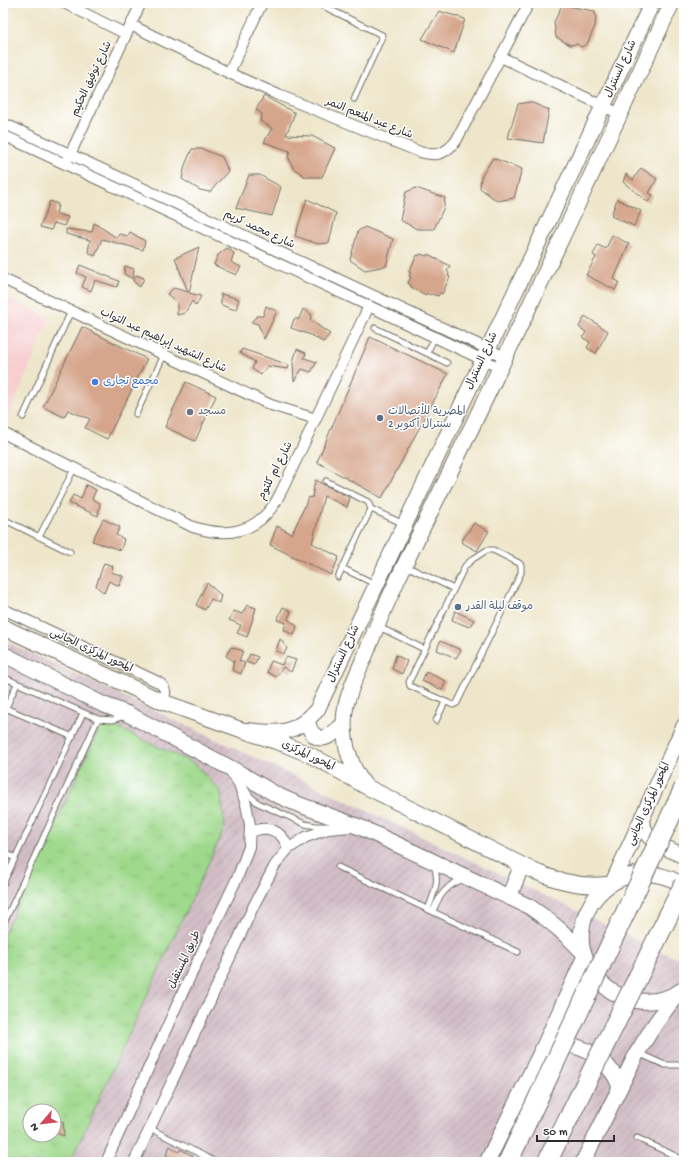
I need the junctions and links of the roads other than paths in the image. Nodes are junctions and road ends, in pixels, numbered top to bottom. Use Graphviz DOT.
graph roads {
  1 [pos="64,3"];
  2 [pos="141,3"];
  3 [pos="262,3"];
  4 [pos="317,3"];
  5 [pos="529,3"];
  6 [pos="652,3"];
  7 [pos="672,3"];
  8 [pos="131,25"];
  9 [pos="126,34"];
  10 [pos="501,56"];
  11 [pos="229,72"];
  12 [pos="354,99"];
  13 [pos="603,106"];
  14 [pos="620,114"];
  15 [pos="3,123"];
  16 [pos="3,135"];
  17 [pos="70,154"];
  18 [pos="66,164"];
  19 [pos="3,279"];
  20 [pos="369,306"];
  21 [pos="70,311"];
  22 [pos="375,328"];
  23 [pos="435,337"];
  24 [pos="427,353"];
  25 [pos="164,355"];
  26 [pos="485,355"];
  27 [pos="447,363"];
  28 [pos="503,363"];
  29 [pos="136,414"];
  30 [pos="23,417"];
  31 [pos="316,419"];
  32 [pos="3,433"];
  33 [pos="74,469"];
  34 [pos="326,481"];
  35 [pos="370,509"];
  36 [pos="3,519"];
  37 [pos="405,524"];
  38 [pos="39,537"];
  39 [pos="70,552"];
  40 [pos="405,565"];
  41 [pos="342,568"];
  42 [pos="338,577"];
  43 [pos="376,585"];
  44 [pos="454,589"];
  45 [pos="3,609"];
  46 [pos="376,626"];
  47 [pos="3,627"];
  48 [pos="424,649"];
  49 [pos="3,654"];
  50 [pos="3,677"];
  51 [pos="17,684"];
  52 [pos="163,702"];
  53 [pos="444,702"];
  54 [pos="4,710"];
  55 [pos="84,713"];
  56 [pos="128,714"];
  57 [pos="98,719"];
  58 [pos="308,720"];
  59 [pos="436,721"];
  60 [pos="344,724"];
  61 [pos="684,726"];
  62 [pos="242,730"];
  63 [pos="73,738"];
  64 [pos="231,768"];
  65 [pos="365,786"];
  66 [pos="684,788"];
  67 [pos="642,820"];
  68 [pos="362,828"];
  69 [pos="250,833"];
  70 [pos="288,849"];
  71 [pos="3,852"];
  72 [pos="684,856"];
  73 [pos="15,858"];
  74 [pos="432,860"];
  75 [pos="522,865"];
  76 [pos="338,866"];
  77 [pos="469,878"];
  78 [pos="612,883"];
  79 [pos="3,884"];
  80 [pos="684,885"];
  81 [pos="509,897"];
  82 [pos="430,910"];
  83 [pos="3,925"];
  84 [pos="518,952"];
  85 [pos="584,954"];
  86 [pos="682,992"];
  87 [pos="544,1046"];
  88 [pos="637,1053"];
  89 [pos="684,1065"];
  90 [pos="620,1086"];
  91 [pos="149,1128"];
  92 [pos="637,1138"];
  93 [pos="684,1160"];
  94 [pos="106,1162"];
  95 [pos="134,1162"];
  96 [pos="216,1162"];
  97 [pos="487,1162"];
  98 [pos="508,1162"];
  99 [pos="547,1162"];
  100 [pos="583,1162"];
  1 -- 9 [label="street"];
  2 -- 8 [label="street, شارع توفيق الحكيم"];
  3 -- 11 [label="street"];
  4 -- 12 [label="lane"];
  5 -- 10 [label="street, شارع عبد المنعم النمر"];
  6 -- 13 [label="main road, شارع السنترال"];
  7 -- 14 [label="main road, شارع السنترال"];
  8 -- 9 [label="street, شارع توفيق الحكيم"];
  8 -- 11 [label="street, شارع عبد المنعم النمر"];
  9 -- 17 [label="street, شارع توفيق الحكيم"];
  10 -- 11 [label="street, شارع عبد المنعم النمر"];
  10 -- 13 [label="street"];
  13 -- 14 [label="street"];
  13 -- 26 [label="main road, شارع السنترال"];
  14 -- 28 [label="main road, شارع السنترال"];
  15 -- 17 [label="street, شارع محمد كريم"];
  16 -- 18 [label="street, شارع محمد كريم"];
  17 -- 18 [label="street, شارع توفيق الحكيم"];
  17 -- 26 [label="street, شارع محمد كريم"];
  18 -- 20 [label="street, شارع محمد كريم"];
  19 -- 21 [label="street, شارع الشهيد إبراهيم عبد التواب"];
  20 -- 23 [label="street, شارع محمد كريم"];
  20 -- 31 [label="street, شارع ام كلثوم"];
  21 -- 25 [label="street, شارع الشهيد إبراهيم عبد التواب"];
  21 -- 30 [label="lane"];
  22 -- 24 [label="lane"];
  23 -- 24 [label="lane"];
  23 -- 26 [label="street, شارع محمد كريم"];
  24 -- 27 [label="lane"];
  25 -- 29 [label="lane"];
  25 -- 31 [label="street, شارع الشهيد إبراهيم عبد التواب"];
  26 -- 28 [label="street, شارع محمد كريم"];
  26 -- 37 [label="main road, شارع السنترال"];
  28 -- 40 [label="main road, شارع السنترال"];
  31 -- 33 [label="street, شارع ام كلثوم"];
  32 -- 33 [label="street, شارع ام كلثوم"];
  33 -- 38 [label="lane"];
  34 -- 35 [label="lane"];
  35 -- 37 [label="lane"];
  35 -- 41 [label="lane"];
  36 -- 38 [label="lane"];
  37 -- 43 [label="main road, شارع السنترال"];
  38 -- 39 [label="lane"];
  40 -- 44 [label="lane"];
  40 -- 46 [label="main road, شارع السنترال"];
  41 -- 42 [label="lane"];
  41 -- 43 [label="lane"];
  43 -- 58 [label="main road, شارع السنترال"];
  44 -- 48 [label="lane"];
  44 -- 53 [label="lane"];
  45 -- 52 [label="street, المحور المركزى الجانبى"];
  46 -- 48 [label="lane"];
  46 -- 60 [label="main road, شارع السنترال"];
  47 -- 52 [label="main road, المحور المركزى"];
  48 -- 53 [label="lane"];
  49 -- 56 [label="main road"];
  50 -- 51 [label="lane"];
  51 -- 54 [label="lane"];
  51 -- 55 [label="lane"];
  52 -- 62 [label="main road, المحور المركزى"];
  53 -- 59 [label="lane"];
  54 -- 63 [label="lane"];
  55 -- 57 [label="lane"];
  55 -- 63 [label="lane"];
  56 -- 57 [label="lane"];
  56 -- 64 [label="main road"];
  57 -- 83 [label="lane"];
  58 -- 60 [label="main road"];
  58 -- 62 [label="main road, شارع السنترال"];
  60 -- 65 [label="main road, شارع السنترال"];
  61 -- 67 [label="main road, المحور المركزى الجانبى"];
  62 -- 65 [label="main road, المحور المركزى"];
  63 -- 73 [label="lane"];
  64 -- 68 [label="main road"];
  64 -- 69 [label="street, طريق المستقبل"];
  65 -- 75 [label="main road, المحور المركزى"];
  66 -- 98 [label="highway, bridge"];
  67 -- 72 [label="main road"];
  67 -- 78 [label="main road, المحور المركزى الجانبى"];
  68 -- 70 [label="street"];
  68 -- 74 [label="main road"];
  69 -- 70 [label="street"];
  69 -- 94 [label="street, طريق المستقبل"];
  70 -- 91 [label="street"];
  71 -- 73 [label="lane"];
  73 -- 79 [label="lane"];
  74 -- 77 [label="main road"];
  74 -- 82 [label="lane"];
  75 -- 78 [label="main road, المحور المركزى"];
  75 -- 81 [label="main road"];
  76 -- 82 [label="lane"];
  77 -- 81 [label="main road"];
  77 -- 82 [label="lane"];
  78 -- 80 [label="main road"];
  78 -- 85 [label="main road"];
  80 -- 99 [label="highway, bridge"];
  81 -- 85 [label="main road"];
  82 -- 84 [label="lane"];
  85 -- 86 [label="main road"];
  85 -- 87 [label="main road"];
  86 -- 88 [label="main road"];
  87 -- 90 [label="main road"];
  87 -- 97 [label="main road"];
  88 -- 89 [label="lane"];
  88 -- 90 [label="main road"];
  90 -- 100 [label="main road"];
  91 -- 95 [label="street"];
  91 -- 96 [label="lane"];
  92 -- 93 [label="lane"];
}
